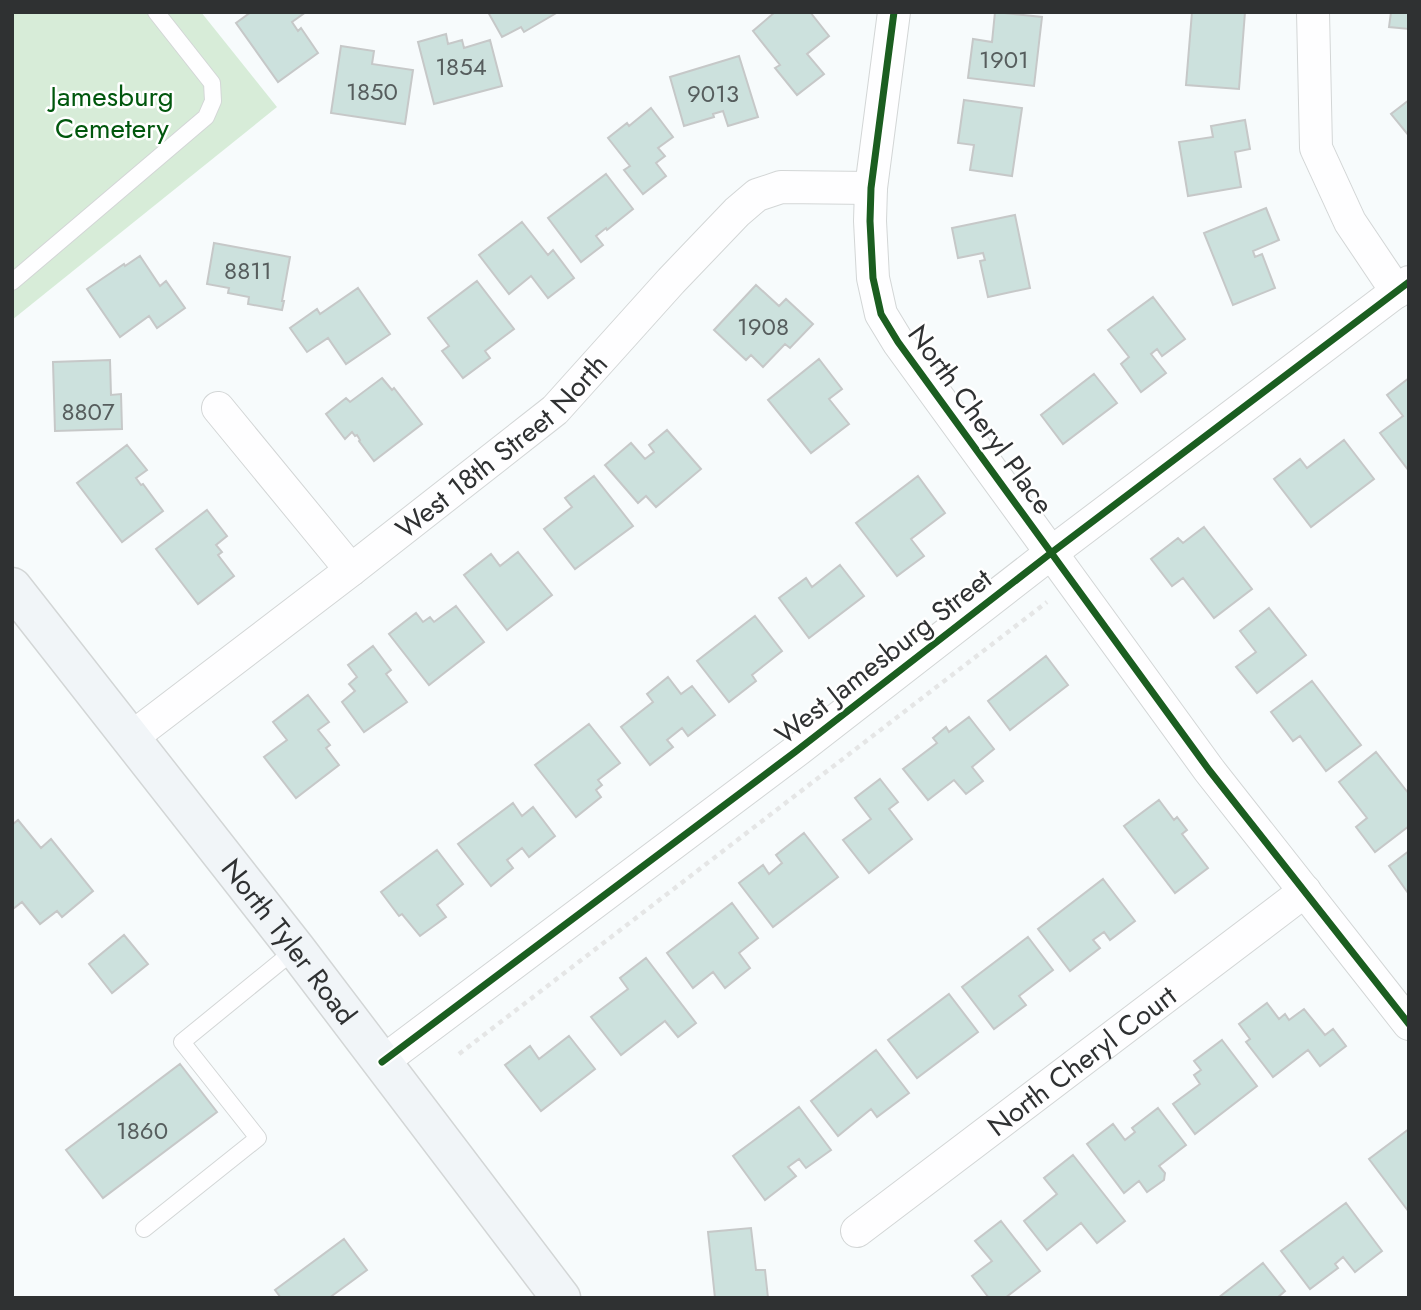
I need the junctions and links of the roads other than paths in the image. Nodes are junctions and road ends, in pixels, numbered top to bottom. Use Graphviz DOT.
graph roads {
  1 [pos="156,12"];
  2 [pos="894,12"];
  3 [pos="1313,12"];
  4 [pos="871,188"];
  5 [pos="12,282"];
  6 [pos="1403,287"];
  7 [pos="218,408"];
  8 [pos="1051,553"];
  9 [pos="351,570"];
  10 [pos="12,587"];
  11 [pos="131,738"];
  12 [pos="1305,891"];
  13 [pos="296,949"];
  14 [pos="1409,1024"];
  15 [pos="382,1062"];
  16 [pos="144,1228"];
  17 [pos="857,1231"];
  18 [pos="561,1298"];
  1 -- 5 [label="lane"];
  2 -- 4 [label="street, North Cheryl Place"];
  3 -- 6 [label="street"];
  4 -- 8 [label="street, North Cheryl Place"];
  4 -- 9 [label="street, West 18th Street North"];
  6 -- 8 [label="street, West Jamesburg Street"];
  7 -- 9 [label="street"];
  8 -- 12 [label="street, North Cheryl Place"];
  8 -- 15 [label="street, West Jamesburg Street"];
  9 -- 11 [label="street, West 18th Street North"];
  10 -- 11 [label="main road, North Tyler Road"];
  11 -- 13 [label="main road, North Tyler Road"];
  12 -- 14 [label="street, North Cheryl Place"];
  12 -- 17 [label="street, North Cheryl Court"];
  13 -- 15 [label="main road, North Tyler Road"];
  13 -- 16 [label="lane"];
  15 -- 18 [label="main road, North Tyler Road"];
}
